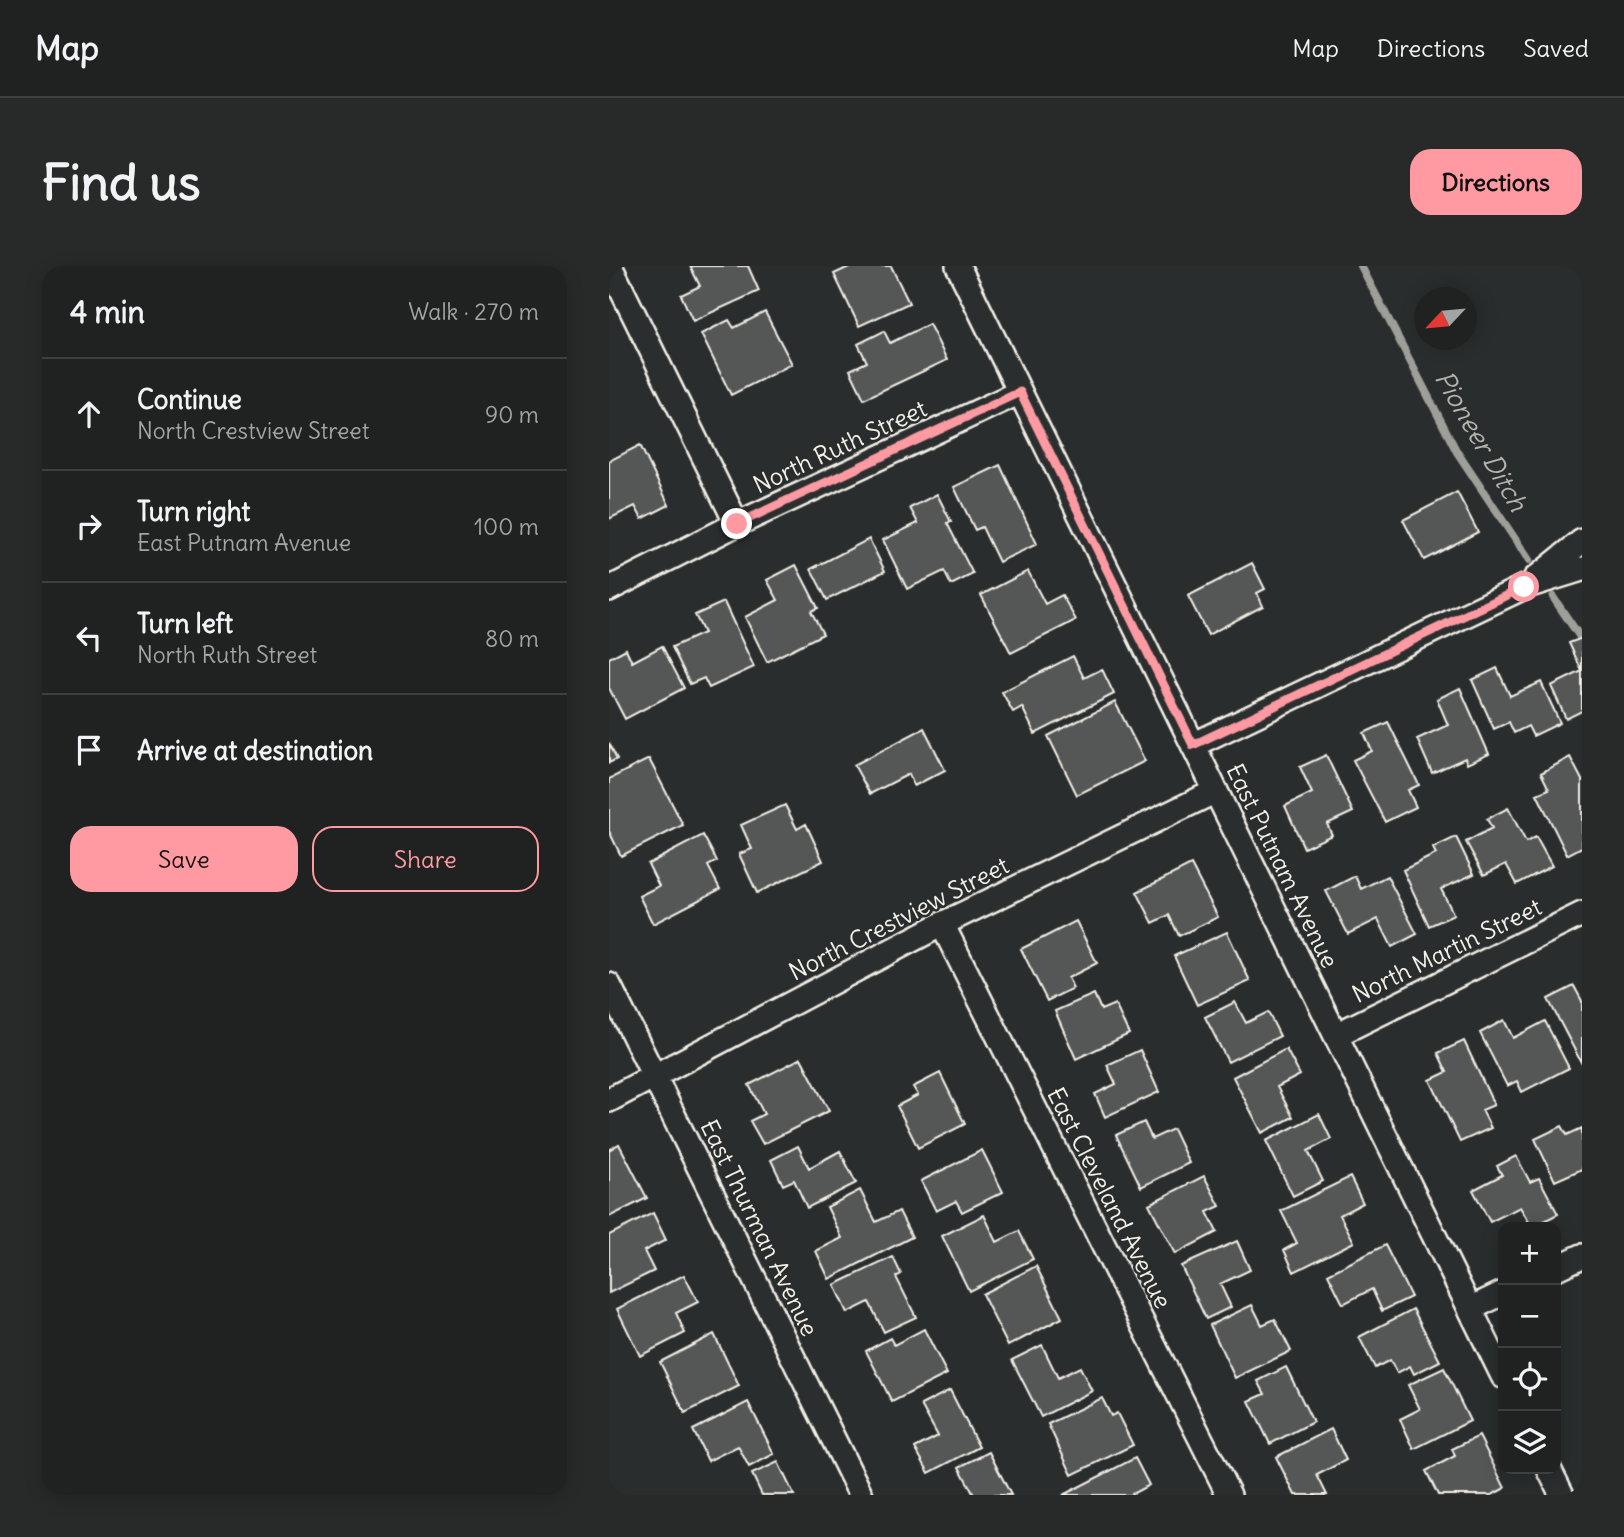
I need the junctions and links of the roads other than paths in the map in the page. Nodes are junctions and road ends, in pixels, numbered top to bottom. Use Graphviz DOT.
graph roads {
  1 [pos="610,266"];
  2 [pos="958,266"];
  3 [pos="1020,392"];
  4 [pos="737,524"];
  5 [pos="1582,541"];
  6 [pos="1582,569"];
  7 [pos="1524,587"];
  8 [pos="609,589"];
  9 [pos="1193,745"];
  10 [pos="1216,792"];
  11 [pos="1582,914"];
  12 [pos="943,924"];
  13 [pos="609,985"];
  14 [pos="1336,1035"];
  15 [pos="655,1077"];
  16 [pos="609,1100"];
  17 [pos="1582,1256"];
  18 [pos="1561,1266"];
  19 [pos="1498,1295"];
  20 [pos="1470,1309"];
  21 [pos="1498,1366"];
  22 [pos="1552,1474"];
  23 [pos="861,1495"];
  24 [pos="1229,1495"];
  25 [pos="1562,1495"];
  1 -- 4 [label="street"];
  2 -- 3 [label="street, East Putnam Avenue"];
  3 -- 4 [label="street, North Ruth Street"];
  3 -- 9 [label="street, East Putnam Avenue"];
  4 -- 8 [label="street, North Ruth Street"];
  5 -- 7 [label="street"];
  6 -- 7 [label="street"];
  7 -- 9 [label="street"];
  9 -- 10 [label="street, East Putnam Avenue"];
  10 -- 12 [label="street, North Crestview Street"];
  10 -- 14 [label="street, East Putnam Avenue"];
  11 -- 14 [label="street, North Martin Street"];
  12 -- 15 [label="street, North Crestview Street"];
  12 -- 24 [label="street, East Cleveland Avenue"];
  13 -- 15 [label="street, East Thurman Avenue"];
  14 -- 20 [label="street, East Putnam Avenue"];
  15 -- 16 [label="street, North Crestview Street"];
  15 -- 23 [label="street, East Thurman Avenue"];
  17 -- 18 [label="street"];
  19 -- 20 [label="street"];
  20 -- 21 [label="street, East Putnam Avenue"];
  22 -- 25 [label="street"];
}
